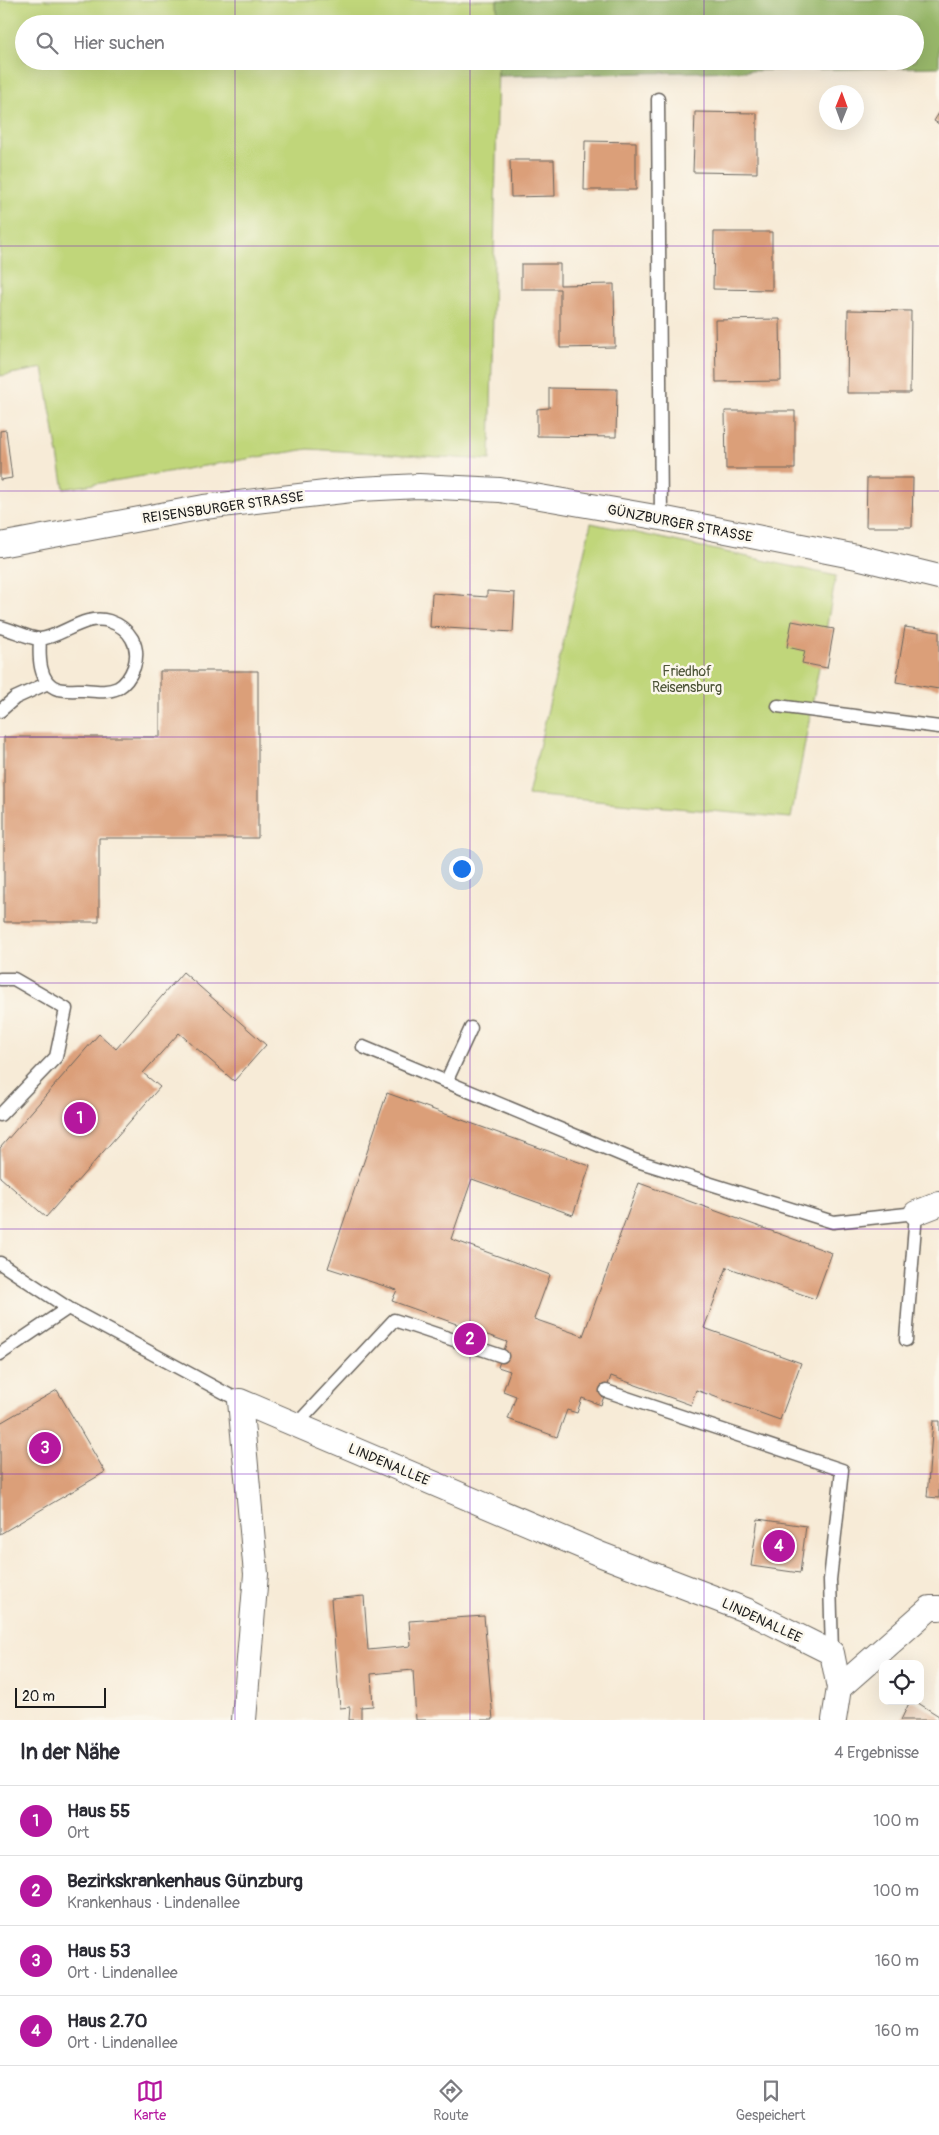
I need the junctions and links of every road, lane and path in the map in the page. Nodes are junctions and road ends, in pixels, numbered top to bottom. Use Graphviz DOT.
graph roads {
  1 [pos="658,99"];
  2 [pos="419,486"];
  3 [pos="661,518"];
  4 [pos="0,545"];
  5 [pos="939,577"];
  6 [pos="0,627"];
  7 [pos="40,639"];
  8 [pos="48,683"];
  9 [pos="778,706"];
  10 [pos="0,711"];
  11 [pos="939,727"];
  12 [pos="0,979"];
  13 [pos="471,1028"];
  14 [pos="363,1047"];
  15 [pos="446,1082"];
  16 [pos="0,1115"];
  17 [pos="939,1204"];
  18 [pos="916,1213"];
  19 [pos="0,1263"];
  20 [pos="68,1308"];
  21 [pos="906,1340"];
  22 [pos="0,1354"];
  23 [pos="502,1356"];
  24 [pos="606,1390"];
  25 [pos="240,1401"];
  26 [pos="296,1425"];
  27 [pos="939,1608"];
  28 [pos="832,1653"];
  29 [pos="839,1688"];
  30 [pos="244,1720"];
  31 [pos="834,1720"];
  1 -- 3 [label="lane"];
  2 -- 3 [label="street, GÜNZBURGER STRASSE"];
  2 -- 4 [label="street, REISENSBURGER STRASSE"];
  3 -- 5 [label="street, GÜNZBURGER STRASSE"];
  6 -- 7 [label="lane"];
  7 -- 8 [label="lane"];
  7 -- 8 [label="lane"];
  8 -- 10 [label="lane"];
  9 -- 11 [label="lane"];
  12 -- 16 [label="lane"];
  13 -- 15 [label="lane"];
  14 -- 15 [label="lane"];
  15 -- 18 [label="lane"];
  17 -- 18 [label="street"];
  18 -- 21 [label="lane"];
  19 -- 20 [label="lane"];
  20 -- 22 [label="lane"];
  20 -- 25 [label="lane"];
  23 -- 26 [label="lane"];
  24 -- 28 [label="lane"];
  25 -- 26 [label="street, LINDENALLEE"];
  25 -- 30 [label="street"];
  26 -- 28 [label="street, LINDENALLEE"];
  27 -- 29 [label="street"];
  28 -- 29 [label="street"];
  29 -- 31 [label="street"];
}
